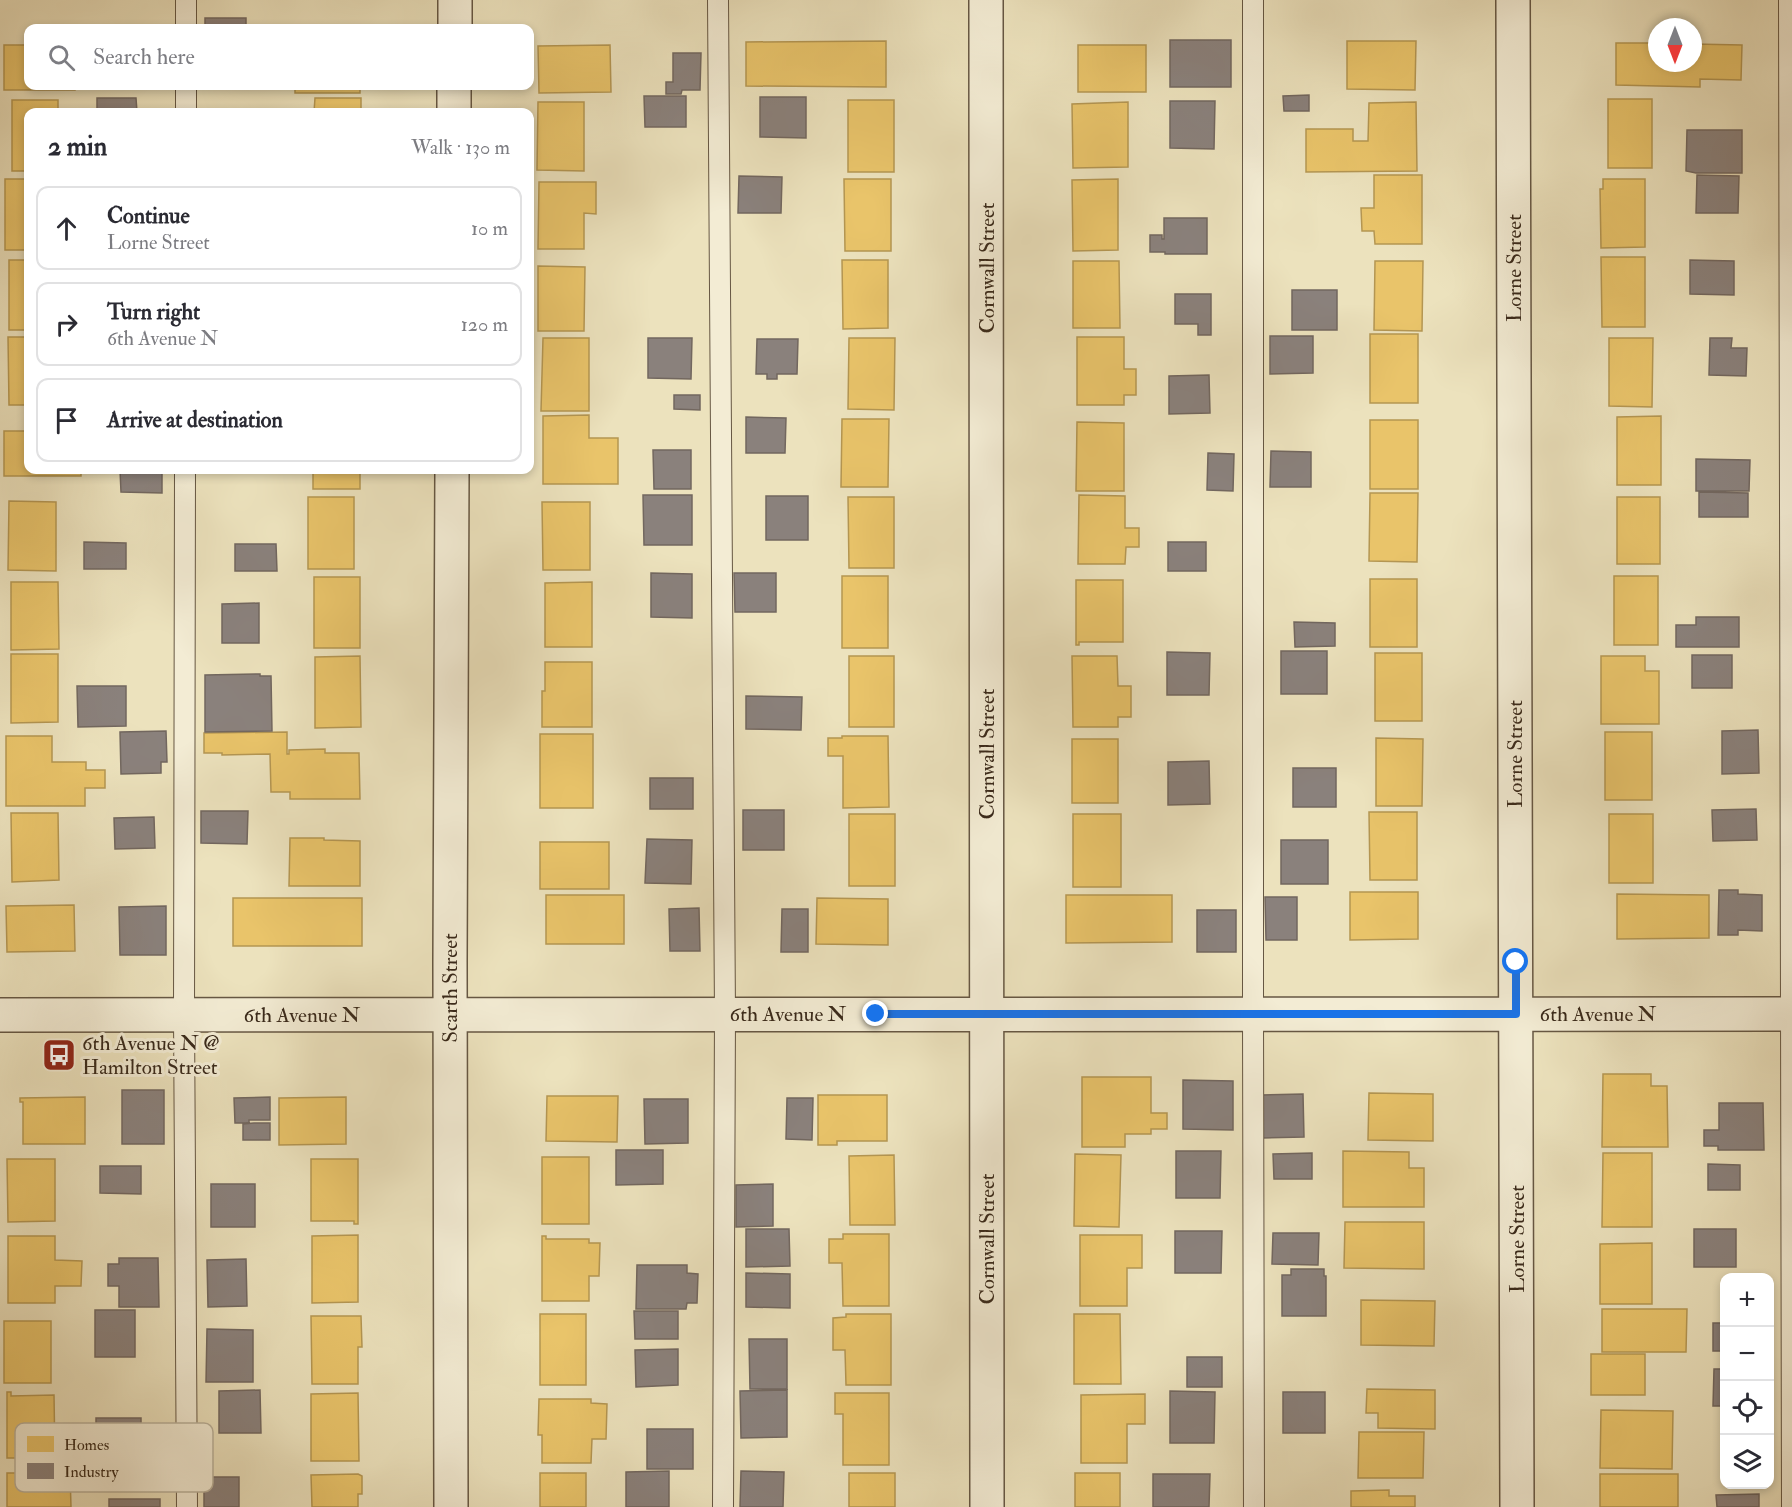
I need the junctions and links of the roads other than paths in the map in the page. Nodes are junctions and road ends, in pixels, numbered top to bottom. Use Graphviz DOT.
graph roads {
  1 [pos="186,0"];
  2 [pos="455,0"];
  3 [pos="718,0"];
  4 [pos="986,0"];
  5 [pos="1253,0"];
  6 [pos="1513,0"];
  7 [pos="1789,0"];
  8 [pos="186,24"];
  9 [pos="455,24"];
  10 [pos="186,90"];
  11 [pos="454,90"];
  12 [pos="186,108"];
  13 [pos="454,108"];
  14 [pos="185,474"];
  15 [pos="452,474"];
  16 [pos="450,1014"];
  17 [pos="725,1014"];
  18 [pos="987,1014"];
  19 [pos="1253,1014"];
  20 [pos="1516,1014"];
  21 [pos="1791,1014"];
  22 [pos="0,1015"];
  23 [pos="184,1015"];
  24 [pos="186,1423"];
  25 [pos="187,1492"];
  26 [pos="187,1507"];
  27 [pos="451,1507"];
  28 [pos="723,1507"];
  29 [pos="987,1507"];
  30 [pos="1254,1507"];
  31 [pos="1517,1507"];
  32 [pos="1792,1507"];
  1 -- 8 [label="lane"];
  2 -- 9 [label="street"];
  3 -- 17 [label="lane"];
  4 -- 18 [label="street, Cornwall Street"];
  5 -- 19 [label="lane"];
  6 -- 20 [label="street, Lorne Street"];
  7 -- 21 [label="lane"];
  10 -- 12 [label="lane"];
  11 -- 13 [label="street"];
  14 -- 23 [label="lane"];
  15 -- 16 [label="street, Scarth Street"];
  16 -- 17 [label="street, 6th Avenue N"];
  16 -- 23 [label="street, 6th Avenue N"];
  16 -- 27 [label="street, Scarth Street"];
  17 -- 18 [label="street, 6th Avenue N"];
  17 -- 28 [label="lane"];
  18 -- 19 [label="street, 6th Avenue N"];
  18 -- 29 [label="street, Cornwall Street"];
  19 -- 20 [label="street, 6th Avenue N"];
  19 -- 30 [label="lane"];
  20 -- 21 [label="street, 6th Avenue N"];
  20 -- 31 [label="street, Lorne Street"];
  21 -- 32 [label="lane"];
  22 -- 23 [label="street, 6th Avenue N"];
  23 -- 24 [label="lane"];
  25 -- 26 [label="lane"];
}
